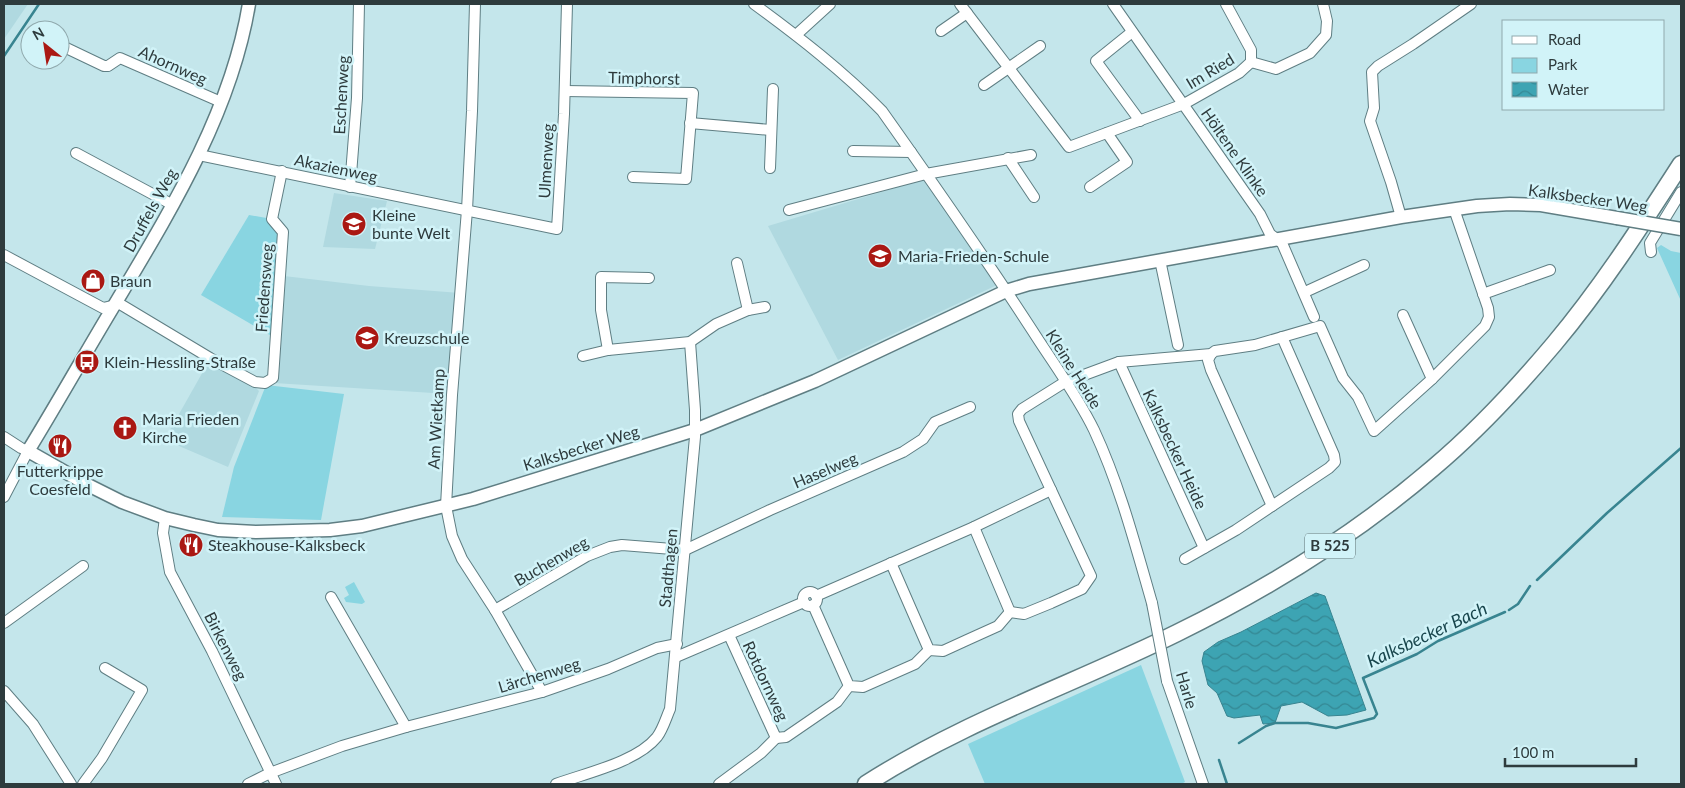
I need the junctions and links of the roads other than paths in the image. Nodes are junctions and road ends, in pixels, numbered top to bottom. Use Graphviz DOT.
graph roads {
  1 [pos="249,4"];
  2 [pos="359,4"];
  3 [pos="475,4"];
  4 [pos="567,4"];
  5 [pos="754,4"];
  6 [pos="830,4"];
  7 [pos="960,4"];
  8 [pos="1113,4"];
  9 [pos="1226,4"];
  10 [pos="1323,4"];
  11 [pos="1471,4"];
  12 [pos="967,13"];
  13 [pos="941,31"];
  14 [pos="1132,32"];
  15 [pos="796,35"];
  16 [pos="1040,46"];
  17 [pos="70,51"];
  18 [pos="1250,62"];
  19 [pos="1009,69"];
  20 [pos="984,85"];
  21 [pos="773,89"];
  22 [pos="565,91"];
  23 [pos="221,102"];
  24 [pos="1184,104"];
  25 [pos="1140,120"];
  26 [pos="690,123"];
  27 [pos="771,130"];
  28 [pos="1107,133"];
  29 [pos="852,150"];
  30 [pos="76,152"];
  31 [pos="911,152"];
  32 [pos="199,155"];
  33 [pos="1031,155"];
  34 [pos="1008,158"];
  35 [pos="1681,164"];
  36 [pos="770,168"];
  37 [pos="282,171"];
  38 [pos="926,174"];
  39 [pos="633,177"];
  40 [pos="350,187"];
  41 [pos="1090,187"];
  42 [pos="1681,192"];
  43 [pos="1034,197"];
  44 [pos="172,205"];
  45 [pos="1454,209"];
  46 [pos="467,210"];
  47 [pos="789,210"];
  48 [pos="1401,217"];
  49 [pos="1681,229"];
  50 [pos="1277,239"];
  51 [pos="1652,252"];
  52 [pos="4,255"];
  53 [pos="1160,260"];
  54 [pos="736,264"];
  55 [pos="1364,265"];
  56 [pos="1550,270"];
  57 [pos="649,278"];
  58 [pos="1006,291"];
  59 [pos="1304,292"];
  60 [pos="1483,294"];
  61 [pos="113,307"];
  62 [pos="766,307"];
  63 [pos="748,310"];
  64 [pos="1403,315"];
  65 [pos="1314,317"];
  66 [pos="1282,337"];
  67 [pos="690,342"];
  68 [pos="1178,345"];
  69 [pos="608,350"];
  70 [pos="1211,354"];
  71 [pos="584,356"];
  72 [pos="1119,362"];
  73 [pos="1432,379"];
  74 [pos="1065,382"];
  75 [pos="970,407"];
  76 [pos="695,430"];
  77 [pos="4,437"];
  78 [pos="28,451"];
  79 [pos="1051,490"];
  80 [pos="4,497"];
  81 [pos="446,506"];
  82 [pos="1272,506"];
  83 [pos="165,518"];
  84 [pos="974,527"];
  85 [pos="1204,548"];
  86 [pos="685,550"];
  87 [pos="1185,559"];
  88 [pos="891,563"];
  89 [pos="83,566"];
  90 [pos="331,598"];
  91 [pos="811,601"];
  92 [pos="1152,603"];
  93 [pos="495,610"];
  94 [pos="1010,612"];
  95 [pos="4,623"];
  96 [pos="729,635"];
  97 [pos="677,644"];
  98 [pos="929,650"];
  99 [pos="676,657"];
  100 [pos="106,668"];
  101 [pos="848,686"];
  102 [pos="4,692"];
  103 [pos="542,692"];
  104 [pos="406,727"];
  105 [pos="776,738"];
  106 [pos="270,773"];
  107 [pos="71,784"];
  108 [pos="83,784"];
  109 [pos="248,784"];
  110 [pos="276,784"];
  111 [pos="556,784"];
  112 [pos="719,784"];
  113 [pos="866,784"];
  114 [pos="1202,784"];
  1 -- 23 [label="street, Druffels Weg"];
  2 -- 40 [label="street, Eschenweg"];
  3 -- 46 [label="street, Am Wietkamp"];
  4 -- 22 [label="street, Ulmenweg"];
  5 -- 15 [label="street, Kleine Heide"];
  6 -- 15 [label="street"];
  7 -- 12 [label="street"];
  8 -- 14 [label="street, Höltene Klinke"];
  9 -- 18 [label="street, Im Ried"];
  10 -- 18 [label="street, Im Ried"];
  11 -- 48 [label="street"];
  12 -- 13 [label="street"];
  12 -- 19 [label="street"];
  14 -- 24 [label="street, Höltene Klinke"];
  14 -- 25 [label="street"];
  15 -- 31 [label="street, Kleine Heide"];
  16 -- 19 [label="street"];
  17 -- 23 [label="street, Ahornweg"];
  18 -- 24 [label="street, Im Ried"];
  19 -- 20 [label="street"];
  19 -- 28 [label="street, Im Ried"];
  21 -- 27 [label="street"];
  22 -- 26 [label="street, Timphorst"];
  22 -- 46 [label="street, Ulmenweg"];
  23 -- 32 [label="street, Druffels Weg"];
  24 -- 25 [label="street, Im Ried"];
  24 -- 50 [label="street, Höltene Klinke"];
  25 -- 28 [label="street, Im Ried"];
  26 -- 27 [label="street"];
  26 -- 39 [label="street, Timphorst"];
  27 -- 36 [label="street"];
  28 -- 41 [label="street"];
  29 -- 31 [label="street"];
  30 -- 44 [label="street"];
  31 -- 38 [label="street, Kleine Heide"];
  32 -- 37 [label="street, Akazienweg"];
  32 -- 44 [label="street, Druffels Weg"];
  33 -- 34 [label="street"];
  34 -- 38 [label="street"];
  34 -- 43 [label="street"];
  35 -- 113 [label="main road, B 525"];
  37 -- 40 [label="street, Akazienweg"];
  37 -- 61 [label="street, Friedensweg"];
  38 -- 47 [label="street"];
  38 -- 58 [label="street, Kleine Heide"];
  40 -- 46 [label="street, Akazienweg"];
  42 -- 51 [label="street"];
  44 -- 61 [label="street, Druffels Weg"];
  45 -- 48 [label="street, Kalksbecker Weg"];
  45 -- 49 [label="street, Kalksbecker Weg, bridge"];
  45 -- 60 [label="street"];
  46 -- 81 [label="street, Am Wietkamp"];
  48 -- 50 [label="street, Kalksbecker Weg"];
  50 -- 53 [label="street, Kalksbecker Weg"];
  50 -- 59 [label="street, Höltene Klinke"];
  52 -- 61 [label="street"];
  53 -- 58 [label="street, Kalksbecker Weg"];
  53 -- 68 [label="street"];
  54 -- 63 [label="street"];
  55 -- 59 [label="street"];
  56 -- 60 [label="street"];
  57 -- 69 [label="street"];
  58 -- 74 [label="street, Kleine Heide"];
  58 -- 76 [label="street, Kalksbecker Weg"];
  59 -- 65 [label="street, Höltene Klinke"];
  60 -- 73 [label="street"];
  61 -- 78 [label="street, Druffels Weg"];
  62 -- 63 [label="street"];
  63 -- 67 [label="street"];
  64 -- 73 [label="street"];
  66 -- 70 [label="street"];
  66 -- 73 [label="street"];
  66 -- 82 [label="street"];
  67 -- 69 [label="street"];
  67 -- 76 [label="street, Stadthagen"];
  69 -- 71 [label="street"];
  70 -- 72 [label="street"];
  70 -- 82 [label="street"];
  72 -- 74 [label="street"];
  72 -- 85 [label="street, Kalksbecker Heide"];
  74 -- 79 [label="street"];
  74 -- 92 [label="street, Kleine Heide"];
  75 -- 86 [label="street, Haselweg"];
  76 -- 81 [label="street, Kalksbecker Weg"];
  76 -- 86 [label="street, Stadthagen"];
  77 -- 78 [label="street, Kalksbecker Weg"];
  78 -- 80 [label="street, Druffels Weg"];
  78 -- 83 [label="street, Kalksbecker Weg"];
  79 -- 84 [label="street, Rotdornweg"];
  79 -- 94 [label="street"];
  81 -- 83 [label="street, Kalksbecker Weg"];
  81 -- 93 [label="street, Am Wietkamp"];
  82 -- 85 [label="street"];
  83 -- 106 [label="street, Birkenweg"];
  84 -- 88 [label="street, Rotdornweg"];
  84 -- 94 [label="street"];
  85 -- 87 [label="street"];
  86 -- 93 [label="street, Buchenweg"];
  86 -- 97 [label="street, Stadthagen"];
  88 -- 91 [label="street, Rotdornweg"];
  88 -- 98 [label="street"];
  89 -- 95 [label="street"];
  90 -- 104 [label="street"];
  91 -- 96 [label="street, Rotdornweg"];
  91 -- 101 [label="street"];
  92 -- 114 [label="street, Harle, bridge"];
  93 -- 103 [label="street, Am Wietkamp"];
  94 -- 98 [label="street"];
  96 -- 99 [label="street, Rotdornweg"];
  96 -- 105 [label="street, Rotdornweg"];
  97 -- 99 [label="street, Stadthagen"];
  97 -- 103 [label="street, Lärchenweg"];
  98 -- 101 [label="street"];
  99 -- 111 [label="street, Stadthagen"];
  100 -- 108 [label="street"];
  101 -- 105 [label="street, Rotdornweg"];
  102 -- 107 [label="street"];
  103 -- 104 [label="street, Lärchenweg"];
  104 -- 106 [label="street, Lärchenweg"];
  105 -- 112 [label="street"];
  106 -- 109 [label="street, Lärchenweg"];
  106 -- 110 [label="street, Birkenweg"];
}
